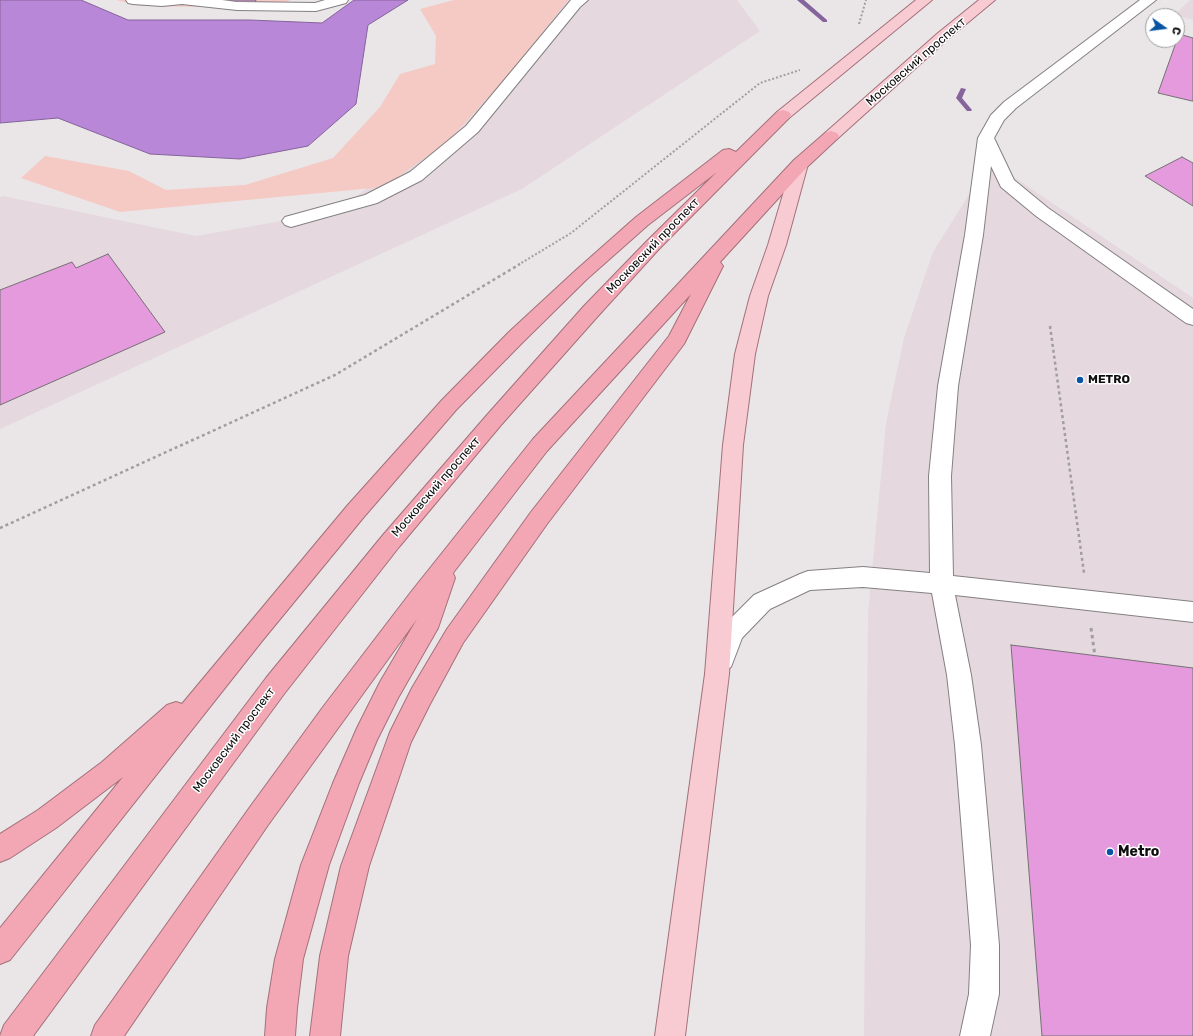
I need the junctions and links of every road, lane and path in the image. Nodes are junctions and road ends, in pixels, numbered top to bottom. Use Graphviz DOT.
graph roads {
  1 [pos="133,0"];
  2 [pos="179,0"];
  3 [pos="184,0"];
  4 [pos="341,0"];
  5 [pos="581,0"];
  6 [pos="866,0"];
  7 [pos="925,0"];
  8 [pos="988,0"];
  9 [pos="1150,0"];
  10 [pos="858,26"];
  11 [pos="805,66"];
  12 [pos="784,115"];
  13 [pos="831,136"];
  14 [pos="986,138"];
  15 [pos="800,164"];
  16 [pos="290,221"];
  17 [pos="727,242"];
  18 [pos="1193,318"];
  19 [pos="1050,326"];
  20 [pos="0,528"];
  21 [pos="450,560"];
  22 [pos="942,584"];
  23 [pos="1088,601"];
  24 [pos="1193,612"];
  25 [pos="254,634"];
  26 [pos="1095,656"];
  27 [pos="717,674"];
  28 [pos="0,849"];
  29 [pos="0,950"];
  30 [pos="16,1036"];
  31 [pos="106,1036"];
  32 [pos="280,1036"];
  33 [pos="325,1036"];
  34 [pos="670,1036"];
  35 [pos="975,1036"];
  1 -- 2 [label="street"];
  3 -- 4 [label="street"];
  5 -- 16 [label="street"];
  6 -- 10 [label="path"];
  7 -- 12 [label="main road, Московский проспект"];
  8 -- 13 [label="main road, Московский проспект"];
  9 -- 14 [label="street"];
  11 -- 20 [label="path"];
  12 -- 25 [label="highway"];
  12 -- 30 [label="highway, Московский проспект"];
  13 -- 15 [label="highway, Московский проспект"];
  14 -- 18 [label="street"];
  14 -- 22 [label="street"];
  15 -- 17 [label="highway, Московский проспект"];
  15 -- 27 [label="main road"];
  17 -- 21 [label="highway, Московский проспект"];
  17 -- 33 [label="highway"];
  19 -- 23 [label="path"];
  21 -- 31 [label="highway, Московский проспект"];
  21 -- 32 [label="highway"];
  22 -- 23 [label="street"];
  22 -- 27 [label="street"];
  22 -- 35 [label="street"];
  23 -- 24 [label="street"];
  23 -- 26 [label="path"];
  25 -- 28 [label="highway"];
  25 -- 29 [label="highway"];
  27 -- 34 [label="main road"];
}
